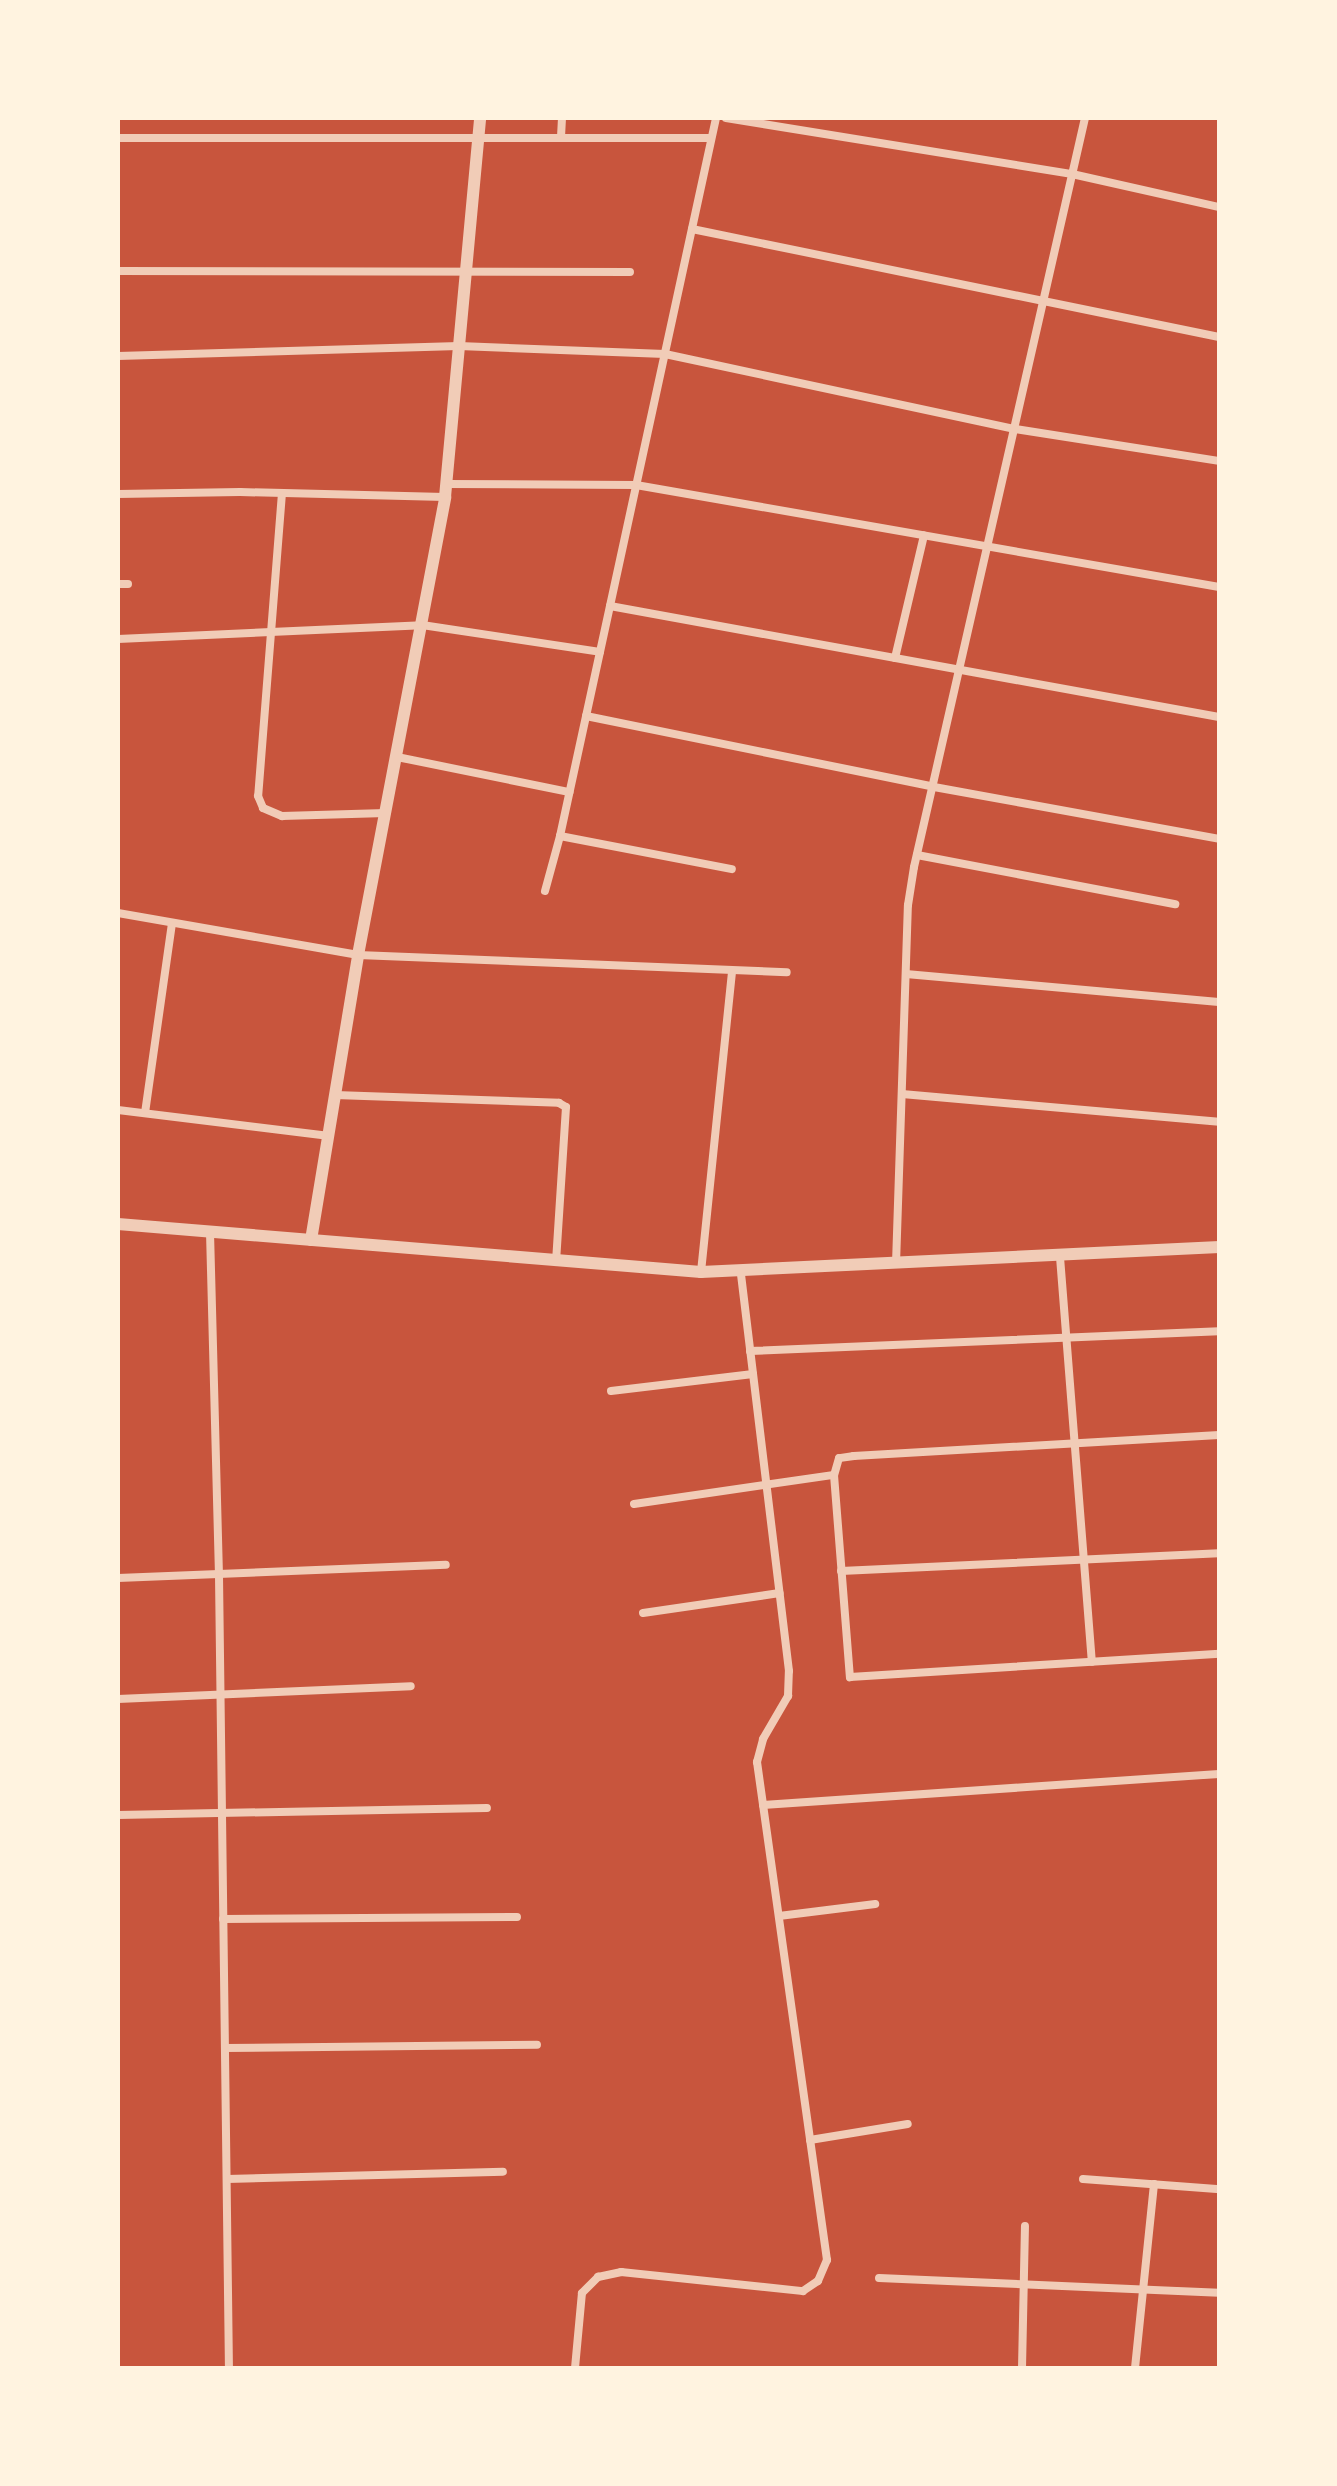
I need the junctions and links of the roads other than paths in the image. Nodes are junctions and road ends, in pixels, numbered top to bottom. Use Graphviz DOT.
graph roads {
  1 [pos="480,118"];
  2 [pos="562,118"];
  3 [pos="716,118"];
  4 [pos="726,118"];
  5 [pos="1085,118"];
  6 [pos="478,137"];
  7 [pos="561,137"];
  8 [pos="118,138"];
  9 [pos="711,138"];
  10 [pos="1072,174"];
  11 [pos="1219,207"];
  12 [pos="692,229"];
  13 [pos="118,271"];
  14 [pos="466,271"];
  15 [pos="630,272"];
  16 [pos="1043,302"];
  17 [pos="1219,337"];
  18 [pos="459,346"];
  19 [pos="665,354"];
  20 [pos="118,356"];
  21 [pos="1015,429"];
  22 [pos="1219,461"];
  23 [pos="636,485"];
  24 [pos="446,490"];
  25 [pos="282,493"];
  26 [pos="118,494"];
  27 [pos="924,535"];
  28 [pos="988,547"];
  29 [pos="1219,587"];
  30 [pos="610,606"];
  31 [pos="422,625"];
  32 [pos="269,632"];
  33 [pos="118,639"];
  34 [pos="600,652"];
  35 [pos="895,658"];
  36 [pos="960,670"];
  37 [pos="586,716"];
  38 [pos="1219,717"];
  39 [pos="397,757"];
  40 [pos="934,787"];
  41 [pos="569,792"];
  42 [pos="386,813"];
  43 [pos="560,836"];
  44 [pos="1219,839"];
  45 [pos="917,855"];
  46 [pos="732,869"];
  47 [pos="545,891"];
  48 [pos="1175,904"];
  49 [pos="118,913"];
  50 [pos="172,923"];
  51 [pos="358,955"];
  52 [pos="732,971"];
  53 [pos="787,972"];
  54 [pos="906,974"];
  55 [pos="1219,1002"];
  56 [pos="902,1094"];
  57 [pos="335,1095"];
  58 [pos="118,1110"];
  59 [pos="145,1113"];
  60 [pos="1219,1122"];
  61 [pos="329,1136"];
  62 [pos="118,1224"];
  63 [pos="210,1232"];
  64 [pos="311,1240"];
  65 [pos="1219,1247"];
  66 [pos="1060,1257"];
  67 [pos="556,1260"];
  68 [pos="896,1265"];
  69 [pos="701,1272"];
  70 [pos="741,1272"];
  71 [pos="1219,1331"];
  72 [pos="1067,1338"];
  73 [pos="750,1351"];
  74 [pos="753,1374"];
  75 [pos="611,1391"];
  76 [pos="1219,1435"];
  77 [pos="1076,1442"];
  78 [pos="834,1475"];
  79 [pos="767,1484"];
  80 [pos="634,1504"];
  81 [pos="1219,1553"];
  82 [pos="1085,1560"];
  83 [pos="446,1565"];
  84 [pos="841,1571"];
  85 [pos="219,1576"];
  86 [pos="118,1578"];
  87 [pos="780,1593"];
  88 [pos="643,1613"];
  89 [pos="1219,1654"];
  90 [pos="1092,1662"];
  91 [pos="411,1686"];
  92 [pos="220,1697"];
  93 [pos="118,1699"];
  94 [pos="1219,1774"];
  95 [pos="763,1805"];
  96 [pos="487,1808"];
  97 [pos="222,1811"];
  98 [pos="118,1815"];
  99 [pos="875,1904"];
  100 [pos="779,1916"];
  101 [pos="517,1917"];
  102 [pos="223,1919"];
  103 [pos="537,2045"];
  104 [pos="225,2048"];
  105 [pos="908,2124"];
  106 [pos="810,2140"];
  107 [pos="503,2172"];
  108 [pos="227,2179"];
  109 [pos="1083,2179"];
  110 [pos="1154,2184"];
  111 [pos="1217,2189"];
  112 [pos="1025,2226"];
  113 [pos="879,2278"];
  114 [pos="1024,2285"];
  115 [pos="1143,2290"];
  116 [pos="1219,2293"];
  117 [pos="229,2368"];
  118 [pos="575,2368"];
  119 [pos="1022,2368"];
  120 [pos="1135,2368"];
  1 -- 6 [label="street"];
  2 -- 7 [label="street"];
  3 -- 9 [label="street"];
  4 -- 10 [label="street"];
  5 -- 10 [label="street"];
  6 -- 7 [label="street"];
  6 -- 8 [label="street"];
  6 -- 14 [label="street"];
  7 -- 9 [label="street"];
  9 -- 12 [label="street"];
  10 -- 11 [label="street"];
  10 -- 16 [label="street"];
  12 -- 16 [label="street"];
  12 -- 19 [label="street"];
  13 -- 14 [label="street"];
  14 -- 15 [label="street"];
  14 -- 18 [label="street"];
  16 -- 17 [label="street"];
  16 -- 21 [label="street"];
  18 -- 19 [label="street"];
  18 -- 20 [label="street"];
  18 -- 24 [label="street"];
  19 -- 21 [label="street"];
  19 -- 23 [label="street"];
  21 -- 22 [label="street"];
  21 -- 28 [label="street"];
  23 -- 24 [label="street"];
  23 -- 27 [label="street"];
  23 -- 30 [label="street"];
  24 -- 25 [label="street"];
  24 -- 31 [label="street"];
  25 -- 26 [label="street"];
  25 -- 32 [label="street"];
  27 -- 28 [label="street"];
  27 -- 35 [label="street"];
  28 -- 29 [label="street"];
  28 -- 36 [label="street"];
  30 -- 34 [label="street"];
  30 -- 35 [label="street"];
  31 -- 32 [label="street"];
  31 -- 34 [label="street"];
  31 -- 39 [label="street"];
  32 -- 33 [label="street"];
  32 -- 42 [label="street"];
  34 -- 37 [label="street"];
  35 -- 36 [label="street"];
  36 -- 38 [label="street"];
  36 -- 40 [label="street"];
  37 -- 40 [label="street"];
  37 -- 41 [label="street"];
  39 -- 41 [label="street"];
  39 -- 42 [label="street"];
  40 -- 44 [label="street"];
  40 -- 45 [label="street"];
  41 -- 43 [label="street"];
  42 -- 51 [label="street"];
  43 -- 46 [label="street"];
  43 -- 47 [label="street"];
  45 -- 48 [label="street"];
  45 -- 54 [label="street"];
  49 -- 50 [label="street"];
  50 -- 51 [label="street"];
  50 -- 59 [label="street"];
  51 -- 52 [label="street"];
  51 -- 57 [label="street"];
  52 -- 53 [label="street"];
  52 -- 69 [label="street"];
  54 -- 55 [label="street"];
  54 -- 56 [label="street"];
  56 -- 60 [label="street"];
  56 -- 68 [label="street"];
  57 -- 61 [label="street"];
  57 -- 67 [label="street"];
  58 -- 59 [label="street"];
  59 -- 61 [label="street"];
  61 -- 64 [label="street"];
  62 -- 63 [label="street"];
  63 -- 64 [label="street"];
  63 -- 85 [label="street"];
  64 -- 67 [label="street"];
  65 -- 66 [label="street"];
  66 -- 68 [label="street"];
  66 -- 72 [label="street"];
  67 -- 69 [label="street"];
  68 -- 70 [label="street"];
  69 -- 70 [label="street"];
  70 -- 73 [label="street"];
  71 -- 72 [label="street"];
  72 -- 73 [label="street"];
  72 -- 77 [label="street"];
  73 -- 74 [label="street"];
  74 -- 75 [label="street"];
  74 -- 79 [label="street"];
  76 -- 77 [label="street"];
  77 -- 78 [label="street"];
  77 -- 82 [label="street"];
  78 -- 79 [label="street"];
  78 -- 84 [label="street"];
  79 -- 80 [label="street"];
  79 -- 87 [label="street"];
  81 -- 82 [label="street"];
  82 -- 84 [label="street"];
  82 -- 90 [label="street"];
  83 -- 85 [label="street"];
  84 -- 90 [label="street"];
  85 -- 86 [label="street"];
  85 -- 92 [label="street"];
  87 -- 88 [label="street"];
  87 -- 95 [label="street"];
  89 -- 90 [label="street"];
  91 -- 92 [label="street"];
  92 -- 93 [label="street"];
  92 -- 97 [label="street"];
  94 -- 95 [label="street"];
  95 -- 100 [label="street"];
  96 -- 97 [label="street"];
  97 -- 98 [label="street"];
  97 -- 102 [label="street"];
  99 -- 100 [label="street"];
  100 -- 106 [label="street"];
  101 -- 102 [label="street"];
  102 -- 104 [label="street"];
  103 -- 104 [label="street"];
  104 -- 108 [label="street"];
  105 -- 106 [label="street"];
  106 -- 118 [label="street"];
  107 -- 108 [label="street"];
  108 -- 117 [label="street"];
  109 -- 110 [label="street"];
  110 -- 111 [label="street"];
  110 -- 115 [label="street"];
  112 -- 114 [label="street"];
  113 -- 114 [label="street"];
  114 -- 115 [label="street"];
  114 -- 119 [label="street"];
  115 -- 116 [label="street"];
  115 -- 120 [label="street"];
}
